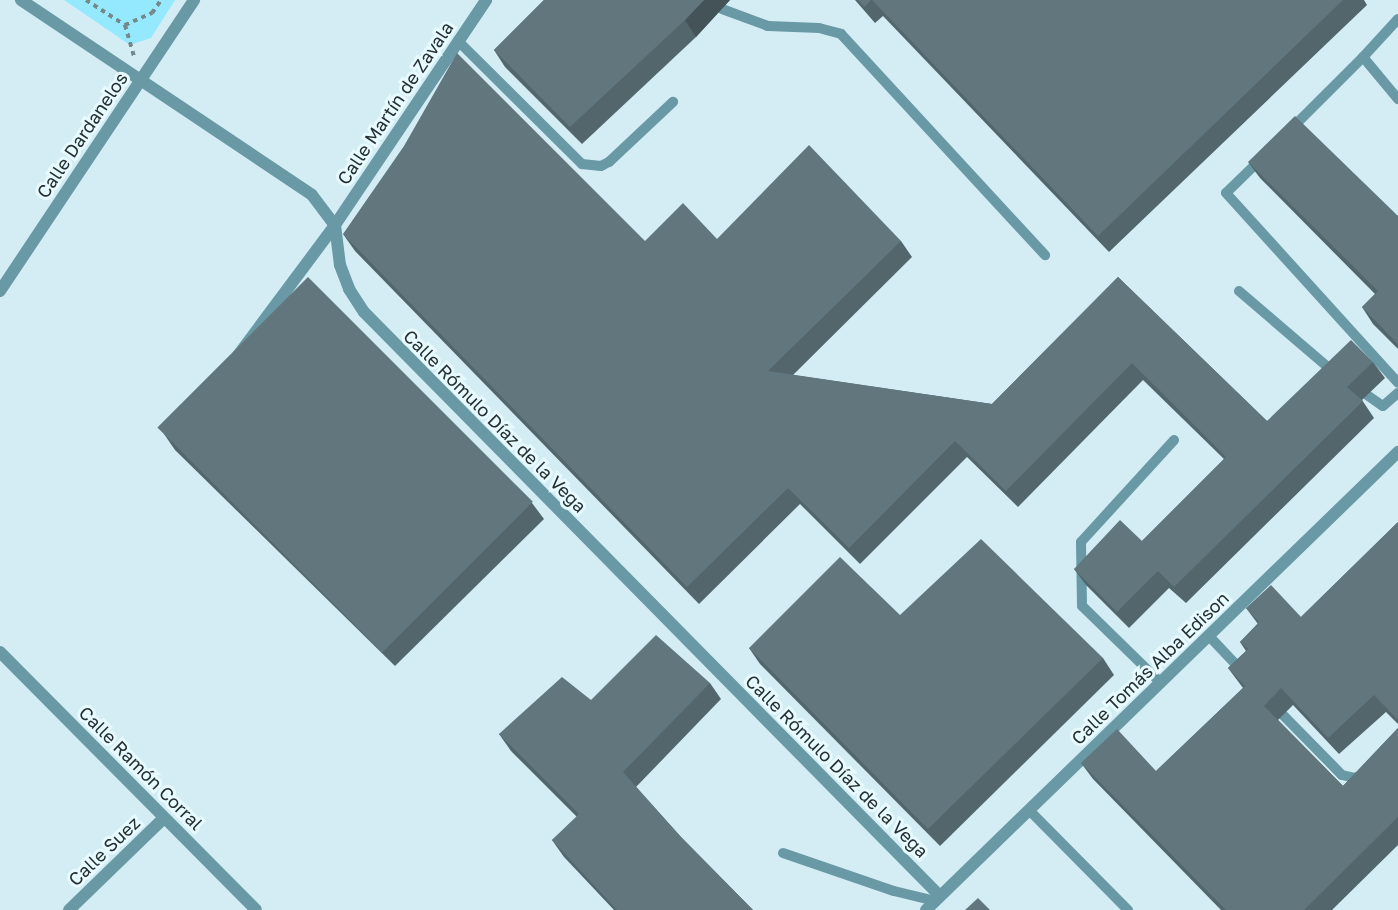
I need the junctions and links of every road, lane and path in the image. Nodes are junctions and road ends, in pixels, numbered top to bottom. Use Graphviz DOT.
graph roads {
  1 [pos="21,0"];
  2 [pos="86,0"];
  3 [pos="161,0"];
  4 [pos="194,0"];
  5 [pos="486,0"];
  6 [pos="722,9"];
  7 [pos="1398,19"];
  8 [pos="459,41"];
  9 [pos="1363,57"];
  10 [pos="141,80"];
  11 [pos="1398,99"];
  12 [pos="673,102"];
  13 [pos="1282,137"];
  14 [pos="1266,153"];
  15 [pos="334,225"];
  16 [pos="1045,255"];
  17 [pos="0,291"];
  18 [pos="1239,291"];
  19 [pos="229,366"];
  20 [pos="1341,378"];
  21 [pos="1398,383"];
  22 [pos="1398,393"];
  23 [pos="1367,395"];
  24 [pos="1174,440"];
  25 [pos="1398,452"];
  26 [pos="1209,636"];
  27 [pos="0,652"];
  28 [pos="1247,677"];
  29 [pos="1161,683"];
  30 [pos="1283,715"];
  31 [pos="1373,767"];
  32 [pos="1029,810"];
  33 [pos="164,818"];
  34 [pos="783,853"];
  35 [pos="934,902"];
  36 [pos="69,910"];
  37 [pos="256,910"];
  38 [pos="1128,910"];
  1 -- 10 [label="street, Calle Rómulo Díaz de la Vega"];
  2 -- 3 [label="path"];
  4 -- 10 [label="street, Calle Dardanelos"];
  5 -- 8 [label="street, Calle Martín de Zavala"];
  6 -- 16 [label="lane"];
  7 -- 9 [label="lane"];
  8 -- 12 [label="lane"];
  8 -- 15 [label="street, Calle Martín de Zavala"];
  9 -- 11 [label="lane"];
  9 -- 13 [label="lane"];
  10 -- 15 [label="street, Calle Rómulo Díaz de la Vega"];
  10 -- 17 [label="street, Calle Dardanelos"];
  14 -- 21 [label="lane"];
  15 -- 19 [label="street, Calle Martín de Zavala"];
  15 -- 35 [label="street, Calle Rómulo Díaz de la Vega"];
  18 -- 20 [label="lane"];
  22 -- 23 [label="lane"];
  24 -- 29 [label="lane"];
  25 -- 26 [label="street, Calle Tomás Alba Edison"];
  26 -- 28 [label="lane"];
  26 -- 29 [label="street, Calle Tomás Alba Edison"];
  27 -- 33 [label="street, Calle Ramón Corral"];
  29 -- 32 [label="street, Calle Tomás Alba Edison"];
  30 -- 31 [label="lane"];
  32 -- 35 [label="street, Calle Tomás Alba Edison"];
  32 -- 38 [label="lane"];
  33 -- 36 [label="street, Calle Suez"];
  33 -- 37 [label="street, Calle Ramón Corral"];
  34 -- 35 [label="lane"];
}
